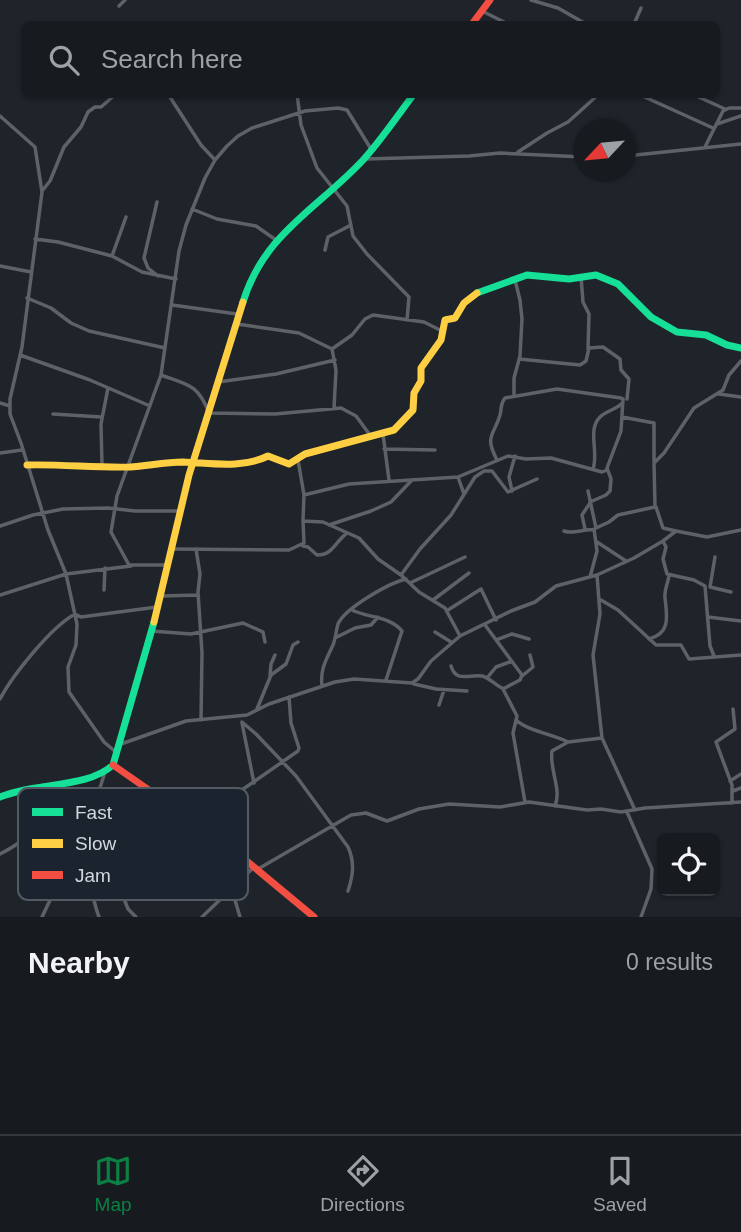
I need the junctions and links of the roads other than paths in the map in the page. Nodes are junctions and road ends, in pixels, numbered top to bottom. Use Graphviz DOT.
graph roads {
  1 [pos="125,0"];
  2 [pos="490,0"];
  3 [pos="531,0"];
  4 [pos="119,6"];
  5 [pos="641,8"];
  6 [pos="482,11"];
  7 [pos="474,21"];
  8 [pos="503,21"];
  9 [pos="581,21"];
  10 [pos="635,21"];
  11 [pos="111,98"];
  12 [pos="171,98"];
  13 [pos="297,98"];
  14 [pos="411,98"];
  15 [pos="595,98"];
  16 [pos="648,98"];
  17 [pos="700,98"];
  18 [pos="741,108"];
  19 [pos="725,110"];
  20 [pos="298,113"];
  21 [pos="0,116"];
  22 [pos="741,116"];
  23 [pos="714,126"];
  24 [pos="741,144"];
  25 [pos="705,146"];
  26 [pos="372,149"];
  27 [pos="516,153"];
  28 [pos="636,155"];
  29 [pos="573,156"];
  30 [pos="364,159"];
  31 [pos="215,160"];
  32 [pos="333,188"];
  33 [pos="42,191"];
  34 [pos="157,202"];
  35 [pos="192,209"];
  36 [pos="126,217"];
  37 [pos="351,225"];
  38 [pos="35,239"];
  39 [pos="276,240"];
  40 [pos="325,250"];
  41 [pos="112,256"];
  42 [pos="0,266"];
  43 [pos="31,272"];
  44 [pos="160,277"];
  45 [pos="581,277"];
  46 [pos="176,279"];
  47 [pos="514,280"];
  48 [pos="27,298"];
  49 [pos="172,305"];
  50 [pos="237,314"];
  51 [pos="407,320"];
  52 [pos="235,324"];
  53 [pos="442,331"];
  54 [pos="165,348"];
  55 [pos="741,348"];
  56 [pos="332,349"];
  57 [pos="588,351"];
  58 [pos="20,355"];
  59 [pos="519,359"];
  60 [pos="335,360"];
  61 [pos="741,360"];
  62 [pos="161,375"];
  63 [pos="218,382"];
  64 [pos="108,387"];
  65 [pos="514,394"];
  66 [pos="719,394"];
  67 [pos="741,397"];
  68 [pos="625,401"];
  69 [pos="0,403"];
  70 [pos="10,406"];
  71 [pos="150,406"];
  72 [pos="334,408"];
  73 [pos="209,413"];
  74 [pos="54,414"];
  75 [pos="622,416"];
  76 [pos="101,417"];
  77 [pos="382,433"];
  78 [pos="370,435"];
  79 [pos="384,449"];
  80 [pos="23,450"];
  81 [pos="435,450"];
  82 [pos="0,453"];
  83 [pos="515,456"];
  84 [pos="298,460"];
  85 [pos="497,460"];
  86 [pos="194,463"];
  87 [pos="654,463"];
  88 [pos="27,465"];
  89 [pos="102,465"];
  90 [pos="128,467"];
  91 [pos="593,468"];
  92 [pos="607,470"];
  93 [pos="458,477"];
  94 [pos="537,479"];
  95 [pos="412,480"];
  96 [pos="389,481"];
  97 [pos="512,491"];
  98 [pos="588,491"];
  99 [pos="464,494"];
  100 [pos="304,495"];
  101 [pos="590,502"];
  102 [pos="655,506"];
  103 [pos="116,509"];
  104 [pos="181,511"];
  105 [pos="44,512"];
  106 [pos="303,521"];
  107 [pos="329,525"];
  108 [pos="0,526"];
  109 [pos="595,529"];
  110 [pos="585,530"];
  111 [pos="741,530"];
  112 [pos="564,531"];
  113 [pos="676,531"];
  114 [pos="346,533"];
  115 [pos="663,541"];
  116 [pos="597,542"];
  117 [pos="301,546"];
  118 [pos="172,549"];
  119 [pos="196,549"];
  120 [pos="465,557"];
  121 [pos="715,557"];
  122 [pos="626,561"];
  123 [pos="168,565"];
  124 [pos="132,566"];
  125 [pos="105,568"];
  126 [pos="469,573"];
  127 [pos="66,574"];
  128 [pos="401,575"];
  129 [pos="597,575"];
  130 [pos="669,576"];
  131 [pos="590,577"];
  132 [pos="406,579"];
  133 [pos="410,583"];
  134 [pos="707,586"];
  135 [pos="104,590"];
  136 [pos="731,592"];
  137 [pos="0,595"];
  138 [pos="198,595"];
  139 [pos="161,596"];
  140 [pos="433,600"];
  141 [pos="601,600"];
  142 [pos="158,607"];
  143 [pos="352,610"];
  144 [pos="448,610"];
  145 [pos="75,614"];
  146 [pos="378,617"];
  147 [pos="708,617"];
  148 [pos="496,620"];
  149 [pos="741,621"];
  150 [pos="485,625"];
  151 [pos="149,631"];
  152 [pos="200,632"];
  153 [pos="435,632"];
  154 [pos="460,636"];
  155 [pos="335,638"];
  156 [pos="529,639"];
  157 [pos="649,639"];
  158 [pos="496,640"];
  159 [pos="265,642"];
  160 [pos="298,642"];
  161 [pos="451,642"];
  162 [pos="275,655"];
  163 [pos="530,655"];
  164 [pos="714,656"];
  165 [pos="741,656"];
  166 [pos="510,662"];
  167 [pos="451,666"];
  168 [pos="522,676"];
  169 [pos="270,678"];
  170 [pos="487,678"];
  171 [pos="386,680"];
  172 [pos="412,683"];
  173 [pos="7,686"];
  174 [pos="322,686"];
  175 [pos="0,687"];
  176 [pos="504,689"];
  177 [pos="444,690"];
  178 [pos="467,691"];
  179 [pos="289,697"];
  180 [pos="0,699"];
  181 [pos="439,705"];
  182 [pos="733,709"];
  183 [pos="256,710"];
  184 [pos="240,717"];
  185 [pos="201,720"];
  186 [pos="516,720"];
  187 [pos="242,722"];
  188 [pos="602,738"];
  189 [pos="568,742"];
  190 [pos="121,744"];
  191 [pos="118,754"];
  192 [pos="284,763"];
  193 [pos="113,765"];
  194 [pos="105,772"];
  195 [pos="741,774"];
  196 [pos="730,781"];
  197 [pos="254,783"];
  198 [pos="44,785"];
  199 [pos="33,788"];
  200 [pos="44,788"];
  201 [pos="100,788"];
  202 [pos="143,788"];
  203 [pos="247,788"];
  204 [pos="741,788"];
  205 [pos="733,790"];
  206 [pos="18,792"];
  207 [pos="0,797"];
  208 [pos="524,802"];
  209 [pos="741,802"];
  210 [pos="732,803"];
  211 [pos="555,806"];
  212 [pos="635,810"];
  213 [pos="627,812"];
  214 [pos="332,824"];
  215 [pos="18,842"];
  216 [pos="0,854"];
  217 [pos="248,863"];
  218 [pos="255,868"];
  219 [pos="248,875"];
  220 [pos="348,891"];
  221 [pos="49,900"];
  222 [pos="94,900"];
  223 [pos="124,900"];
  224 [pos="220,900"];
  225 [pos="235,900"];
  226 [pos="207,911"];
  227 [pos="41,917"];
  228 [pos="99,917"];
  229 [pos="136,917"];
  230 [pos="202,917"];
  231 [pos="209,917"];
  232 [pos="240,917"];
  233 [pos="314,917"];
  234 [pos="641,917"];
  1 -- 4 [label="street"];
  2 -- 6 [label="street"];
  3 -- 9 [label="street"];
  5 -- 10 [label="street"];
  6 -- 7 [label="street"];
  6 -- 8 [label="street"];
  11 -- 33 [label="street"];
  12 -- 31 [label="street"];
  13 -- 20 [label="street"];
  14 -- 26 [label="street"];
  15 -- 27 [label="street"];
  16 -- 23 [label="street"];
  17 -- 19 [label="street"];
  18 -- 19 [label="street"];
  19 -- 23 [label="street"];
  20 -- 26 [label="street"];
  20 -- 31 [label="street"];
  20 -- 32 [label="street"];
  21 -- 33 [label="street"];
  22 -- 23 [label="street"];
  23 -- 25 [label="street"];
  24 -- 25 [label="street"];
  25 -- 28 [label="street"];
  26 -- 30 [label="street"];
  27 -- 29 [label="street"];
  27 -- 30 [label="street"];
  30 -- 32 [label="street"];
  31 -- 35 [label="street"];
  32 -- 37 [label="street"];
  32 -- 39 [label="street"];
  33 -- 38 [label="street"];
  34 -- 44 [label="street"];
  35 -- 39 [label="street"];
  35 -- 46 [label="street"];
  36 -- 41 [label="street"];
  37 -- 40 [label="street"];
  37 -- 51 [label="street"];
  38 -- 41 [label="street"];
  38 -- 43 [label="street"];
  39 -- 50 [label="street"];
  41 -- 44 [label="street"];
  42 -- 43 [label="street"];
  43 -- 48 [label="street"];
  44 -- 46 [label="street"];
  45 -- 47 [label="street"];
  45 -- 55 [label="street"];
  45 -- 57 [label="street"];
  46 -- 49 [label="street"];
  47 -- 53 [label="street"];
  47 -- 59 [label="street"];
  48 -- 54 [label="street"];
  48 -- 58 [label="street"];
  49 -- 50 [label="street"];
  49 -- 54 [label="street"];
  50 -- 52 [label="street"];
  51 -- 53 [label="street"];
  51 -- 56 [label="street"];
  52 -- 56 [label="street"];
  52 -- 63 [label="street"];
  53 -- 77 [label="street"];
  54 -- 62 [label="street"];
  56 -- 60 [label="street"];
  57 -- 59 [label="street"];
  57 -- 68 [label="street"];
  58 -- 64 [label="street"];
  58 -- 70 [label="street"];
  59 -- 65 [label="street"];
  60 -- 63 [label="street"];
  60 -- 72 [label="street"];
  61 -- 66 [label="street"];
  62 -- 71 [label="street"];
  62 -- 73 [label="street"];
  63 -- 73 [label="street"];
  64 -- 71 [label="street"];
  64 -- 76 [label="street"];
  65 -- 68 [label="street"];
  65 -- 85 [label="street"];
  66 -- 67 [label="street"];
  66 -- 87 [label="street"];
  68 -- 75 [label="street"];
  68 -- 91 [label="street"];
  69 -- 70 [label="street"];
  70 -- 80 [label="street"];
  71 -- 90 [label="street"];
  72 -- 73 [label="street"];
  72 -- 78 [label="street"];
  73 -- 86 [label="street"];
  74 -- 76 [label="street"];
  75 -- 87 [label="street"];
  75 -- 92 [label="street"];
  76 -- 89 [label="street"];
  77 -- 78 [label="street"];
  77 -- 79 [label="street"];
  78 -- 84 [label="street"];
  79 -- 81 [label="street"];
  79 -- 96 [label="street"];
  80 -- 82 [label="street"];
  80 -- 88 [label="street"];
  83 -- 85 [label="street"];
  83 -- 91 [label="street"];
  83 -- 97 [label="street"];
  84 -- 86 [label="street"];
  84 -- 100 [label="street"];
  85 -- 93 [label="street"];
  86 -- 90 [label="street"];
  86 -- 104 [label="street"];
  87 -- 102 [label="street"];
  88 -- 89 [label="street"];
  88 -- 105 [label="street"];
  89 -- 90 [label="street"];
  90 -- 103 [label="street"];
  91 -- 92 [label="street"];
  92 -- 101 [label="street"];
  93 -- 95 [label="street"];
  93 -- 99 [label="street"];
  94 -- 97 [label="street"];
  95 -- 96 [label="street"];
  95 -- 107 [label="street"];
  96 -- 100 [label="street"];
  97 -- 99 [label="street"];
  98 -- 101 [label="street"];
  99 -- 128 [label="street"];
  100 -- 106 [label="street"];
  101 -- 109 [label="street"];
  101 -- 110 [label="street"];
  102 -- 109 [label="street"];
  102 -- 113 [label="street"];
  103 -- 104 [label="street"];
  103 -- 105 [label="street"];
  103 -- 124 [label="street"];
  104 -- 118 [label="street"];
  105 -- 108 [label="street"];
  105 -- 127 [label="street"];
  106 -- 107 [label="street"];
  106 -- 117 [label="street"];
  107 -- 114 [label="street"];
  109 -- 110 [label="street"];
  109 -- 116 [label="street"];
  110 -- 112 [label="street"];
  111 -- 113 [label="street"];
  113 -- 115 [label="street"];
  114 -- 117 [label="street"];
  114 -- 128 [label="street"];
  115 -- 122 [label="street"];
  115 -- 130 [label="street"];
  116 -- 122 [label="street"];
  116 -- 131 [label="street"];
  117 -- 119 [label="street"];
  118 -- 119 [label="street"];
  118 -- 123 [label="street"];
  119 -- 138 [label="street"];
  120 -- 133 [label="street"];
  121 -- 134 [label="street"];
  122 -- 129 [label="street"];
  123 -- 124 [label="street"];
  123 -- 139 [label="street"];
  124 -- 125 [label="street"];
  125 -- 127 [label="street"];
  125 -- 135 [label="street"];
  126 -- 140 [label="street"];
  127 -- 137 [label="street"];
  127 -- 145 [label="street"];
  128 -- 132 [label="street"];
  129 -- 131 [label="street"];
  129 -- 141 [label="street"];
  130 -- 134 [label="street"];
  130 -- 157 [label="street"];
  131 -- 148 [label="street"];
  132 -- 133 [label="street"];
  132 -- 143 [label="street"];
  133 -- 140 [label="street"];
  134 -- 136 [label="street"];
  134 -- 147 [label="street"];
  138 -- 139 [label="street"];
  138 -- 152 [label="street"];
  139 -- 142 [label="street"];
  140 -- 144 [label="street"];
  141 -- 157 [label="street"];
  141 -- 188 [label="street"];
  142 -- 145 [label="street"];
  142 -- 151 [label="street"];
  143 -- 146 [label="street"];
  143 -- 155 [label="street"];
  144 -- 148 [label="street"];
  144 -- 154 [label="street"];
  145 -- 173 [label="street"];
  145 -- 191 [label="street"];
  146 -- 155 [label="street"];
  146 -- 171 [label="street"];
  147 -- 149 [label="street"];
  147 -- 164 [label="street"];
  148 -- 150 [label="street"];
  150 -- 154 [label="street"];
  150 -- 158 [label="street"];
  151 -- 152 [label="street"];
  151 -- 190 [label="street"];
  152 -- 159 [label="street"];
  152 -- 185 [label="street"];
  153 -- 161 [label="street"];
  154 -- 161 [label="street"];
  155 -- 174 [label="street"];
  156 -- 158 [label="street"];
  157 -- 164 [label="street"];
  158 -- 166 [label="street"];
  160 -- 169 [label="street"];
  161 -- 172 [label="street"];
  162 -- 169 [label="street"];
  163 -- 168 [label="street"];
  164 -- 165 [label="street"];
  166 -- 168 [label="street"];
  166 -- 170 [label="street"];
  167 -- 170 [label="street"];
  168 -- 176 [label="street"];
  169 -- 183 [label="street"];
  170 -- 176 [label="street"];
  171 -- 172 [label="street"];
  171 -- 174 [label="street"];
  172 -- 177 [label="street"];
  173 -- 175 [label="street"];
  173 -- 180 [label="street"];
  174 -- 179 [label="street"];
  176 -- 186 [label="street"];
  177 -- 178 [label="street"];
  177 -- 181 [label="street"];
  179 -- 183 [label="street"];
  179 -- 192 [label="street"];
  182 -- 196 [label="street"];
  183 -- 184 [label="street"];
  184 -- 185 [label="street"];
  184 -- 187 [label="street"];
  185 -- 190 [label="street"];
  186 -- 189 [label="street"];
  186 -- 208 [label="street"];
  187 -- 192 [label="street"];
  187 -- 197 [label="street"];
  188 -- 189 [label="street"];
  188 -- 212 [label="street"];
  189 -- 211 [label="street"];
  190 -- 191 [label="street"];
  191 -- 193 [label="street"];
  192 -- 197 [label="street"];
  192 -- 214 [label="street"];
  193 -- 194 [label="street"];
  193 -- 202 [label="street"];
  194 -- 198 [label="street"];
  194 -- 201 [label="street"];
  195 -- 196 [label="street"];
  196 -- 205 [label="street"];
  197 -- 203 [label="street"];
  198 -- 199 [label="street"];
  198 -- 200 [label="street"];
  204 -- 205 [label="street"];
  205 -- 210 [label="street"];
  206 -- 207 [label="street"];
  208 -- 211 [label="street"];
  208 -- 214 [label="street"];
  209 -- 210 [label="street"];
  210 -- 212 [label="street"];
  211 -- 213 [label="street"];
  212 -- 213 [label="street"];
  213 -- 234 [label="street"];
  214 -- 218 [label="street"];
  214 -- 220 [label="street"];
  215 -- 216 [label="street"];
  217 -- 218 [label="street"];
  218 -- 219 [label="street"];
  218 -- 233 [label="street"];
  221 -- 227 [label="street"];
  222 -- 228 [label="street"];
  223 -- 229 [label="street"];
  224 -- 226 [label="street"];
  225 -- 232 [label="street"];
  226 -- 230 [label="street"];
  226 -- 231 [label="street"];
}
